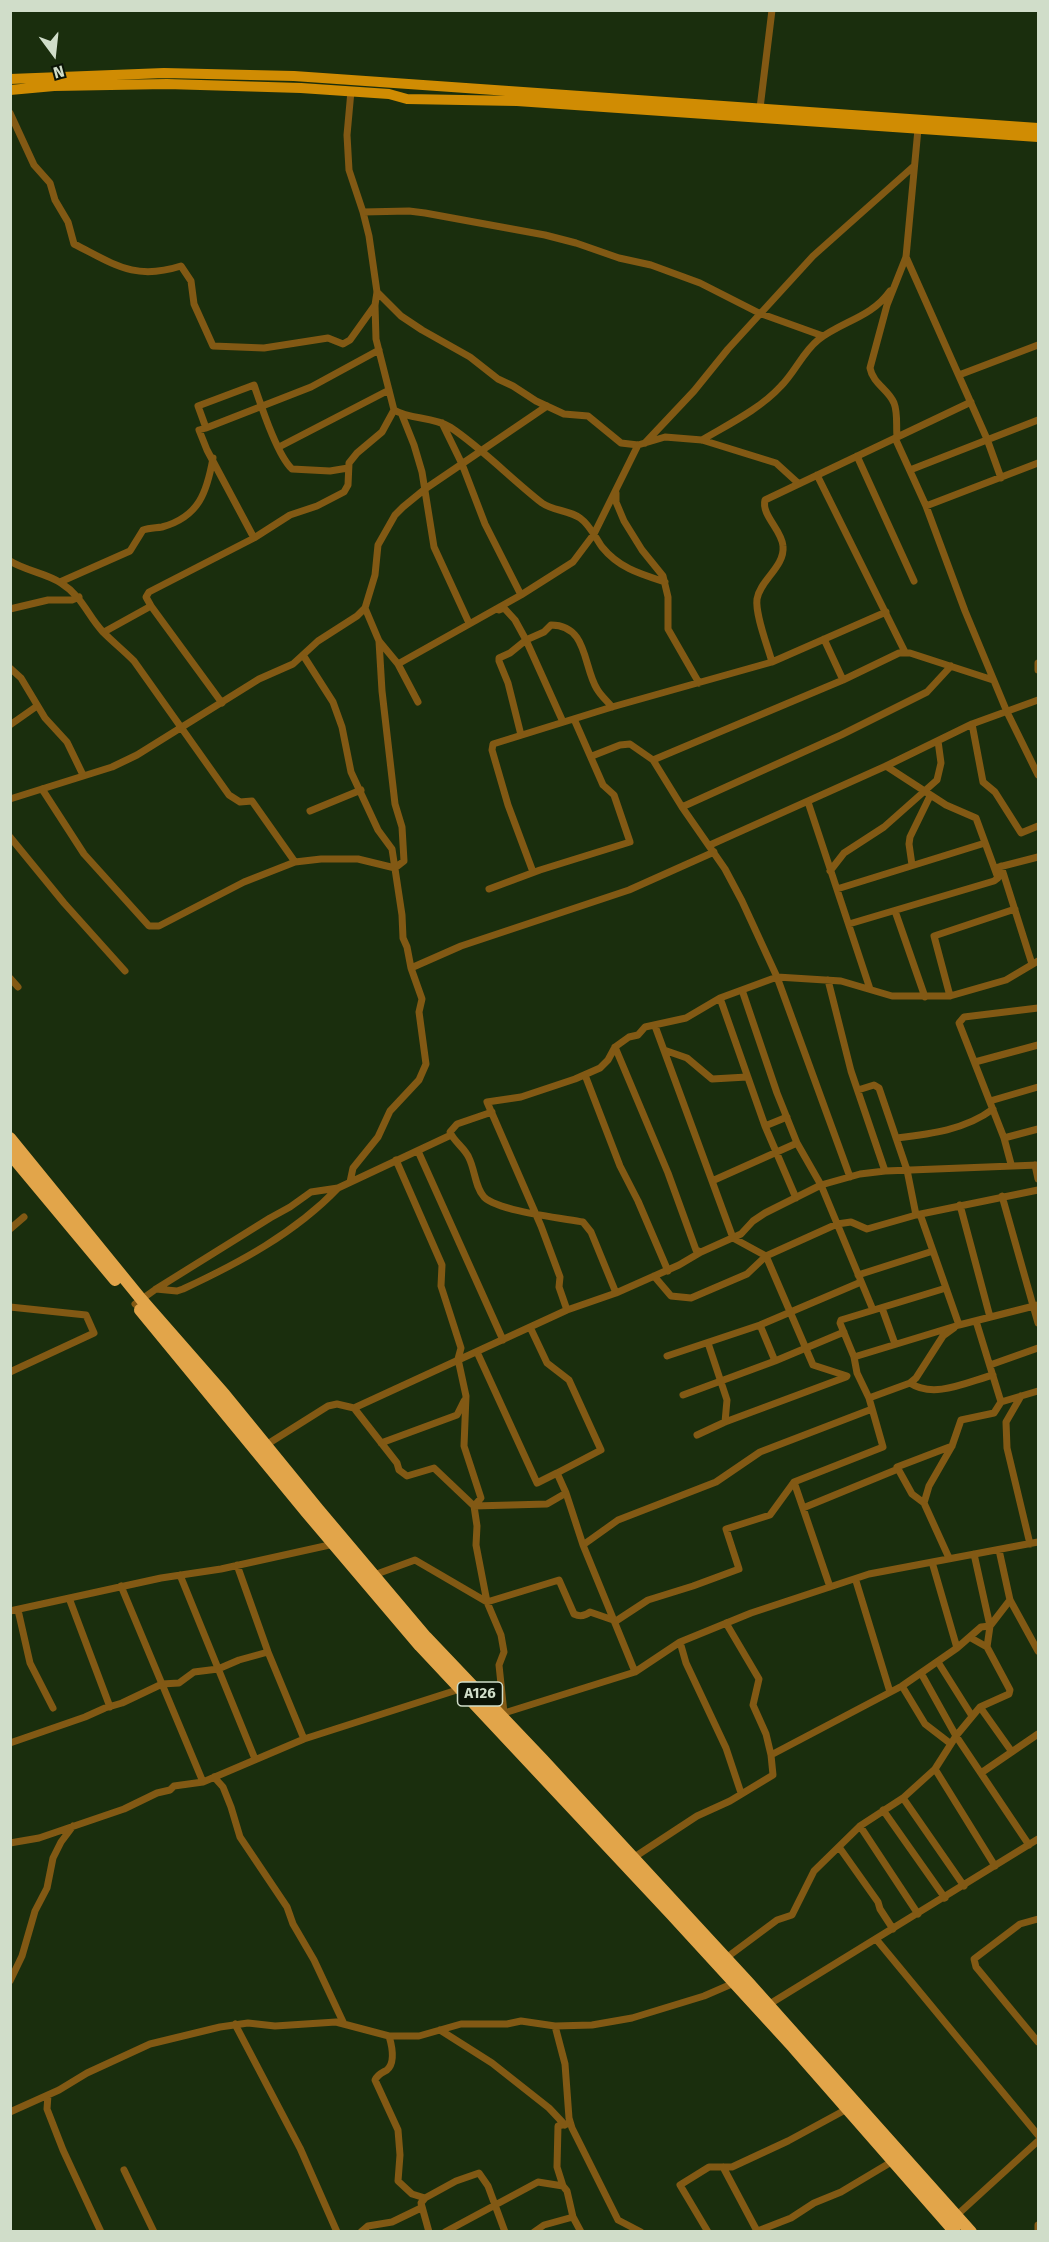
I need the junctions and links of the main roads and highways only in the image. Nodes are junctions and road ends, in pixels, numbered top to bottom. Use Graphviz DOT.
graph roads {
  1 [pos="10,79"];
  2 [pos="10,90"];
  3 [pos="1038,128"];
  4 [pos="1038,137"];
  5 [pos="10,1138"];
  6 [pos="10,1154"];
  7 [pos="138,1301"];
  8 [pos="953,2223"];
  9 [pos="971,2232"];
  1 -- 3 [label="main road"];
  2 -- 4 [label="main road"];
  5 -- 7 [label="highway, A126"];
  6 -- 7 [label="highway, A126"];
  7 -- 8 [label="highway, A126"];
  7 -- 8 [label="highway, A126"];
  8 -- 9 [label="highway, A126"];
}
